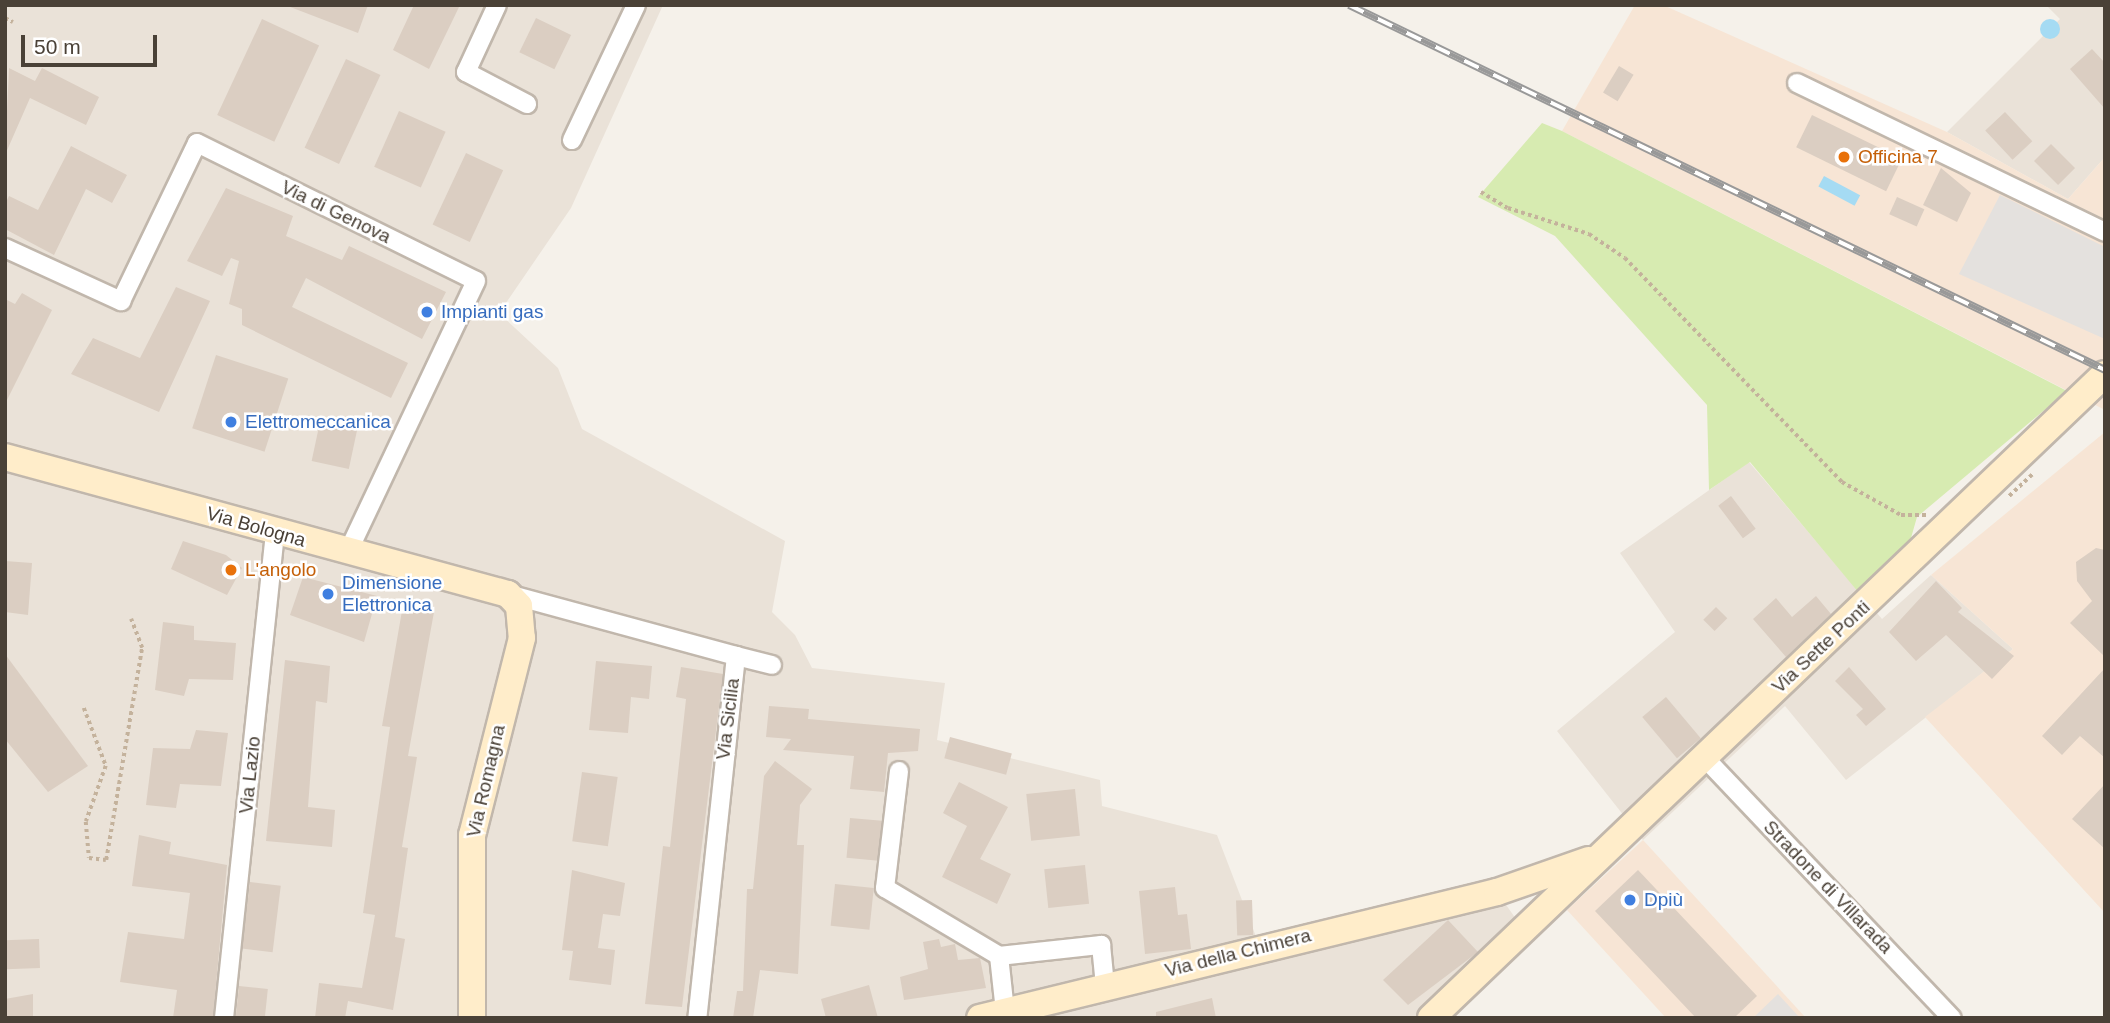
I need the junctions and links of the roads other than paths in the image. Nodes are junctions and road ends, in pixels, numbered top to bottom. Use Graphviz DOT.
graph roads {
  1 [pos="497,5"];
  2 [pos="636,5"];
  3 [pos="1797,83"];
  4 [pos="527,104"];
  5 [pos="572,140"];
  6 [pos="2105,232"];
  7 [pos="5,248"];
  8 [pos="2105,374"];
  9 [pos="2105,391"];
  10 [pos="2044,437"];
  11 [pos="5,457"];
  12 [pos="275,532"];
  13 [pos="348,552"];
  14 [pos="508,594"];
  15 [pos="736,656"];
  16 [pos="772,665"];
  17 [pos="1704,757"];
  18 [pos="899,771"];
  19 [pos="1597,857"];
  20 [pos="1497,892"];
  21 [pos="1523,929"];
  22 [pos="999,956"];
  23 [pos="1105,986"];
  24 [pos="992,1014"];
  25 [pos="224,1018"];
  26 [pos="472,1018"];
  27 [pos="697,1018"];
  28 [pos="1431,1018"];
  29 [pos="1952,1018"];
  1 -- 4 [label="street"];
  2 -- 5 [label="street"];
  3 -- 6 [label="street"];
  7 -- 13 [label="street, Via di Genova"];
  8 -- 10 [label="main road, Via Sette Ponti"];
  9 -- 10 [label="main road, Via Sette Ponti"];
  10 -- 17 [label="main road, Via Sette Ponti"];
  11 -- 12 [label="main road, Via Bologna"];
  12 -- 13 [label="main road, Via Bologna"];
  12 -- 25 [label="street, Via Lazio"];
  13 -- 14 [label="main road, Via Bologna"];
  14 -- 15 [label="street, Via Sicilia"];
  14 -- 26 [label="main road, Via Romagna"];
  15 -- 16 [label="street"];
  15 -- 27 [label="street, Via Sicilia"];
  17 -- 19 [label="main road, Via Sette Ponti"];
  17 -- 29 [label="street, Stradone di Villarada"];
  18 -- 22 [label="street"];
  19 -- 20 [label="main road, Via della Chimera"];
  19 -- 21 [label="main road, Via Sette Ponti"];
  20 -- 21 [label="main road"];
  20 -- 23 [label="main road, Via della Chimera"];
  21 -- 28 [label="main road, Via Sette Ponti"];
  22 -- 23 [label="street"];
  22 -- 24 [label="street"];
  23 -- 24 [label="main road, Via della Chimera"];
}
